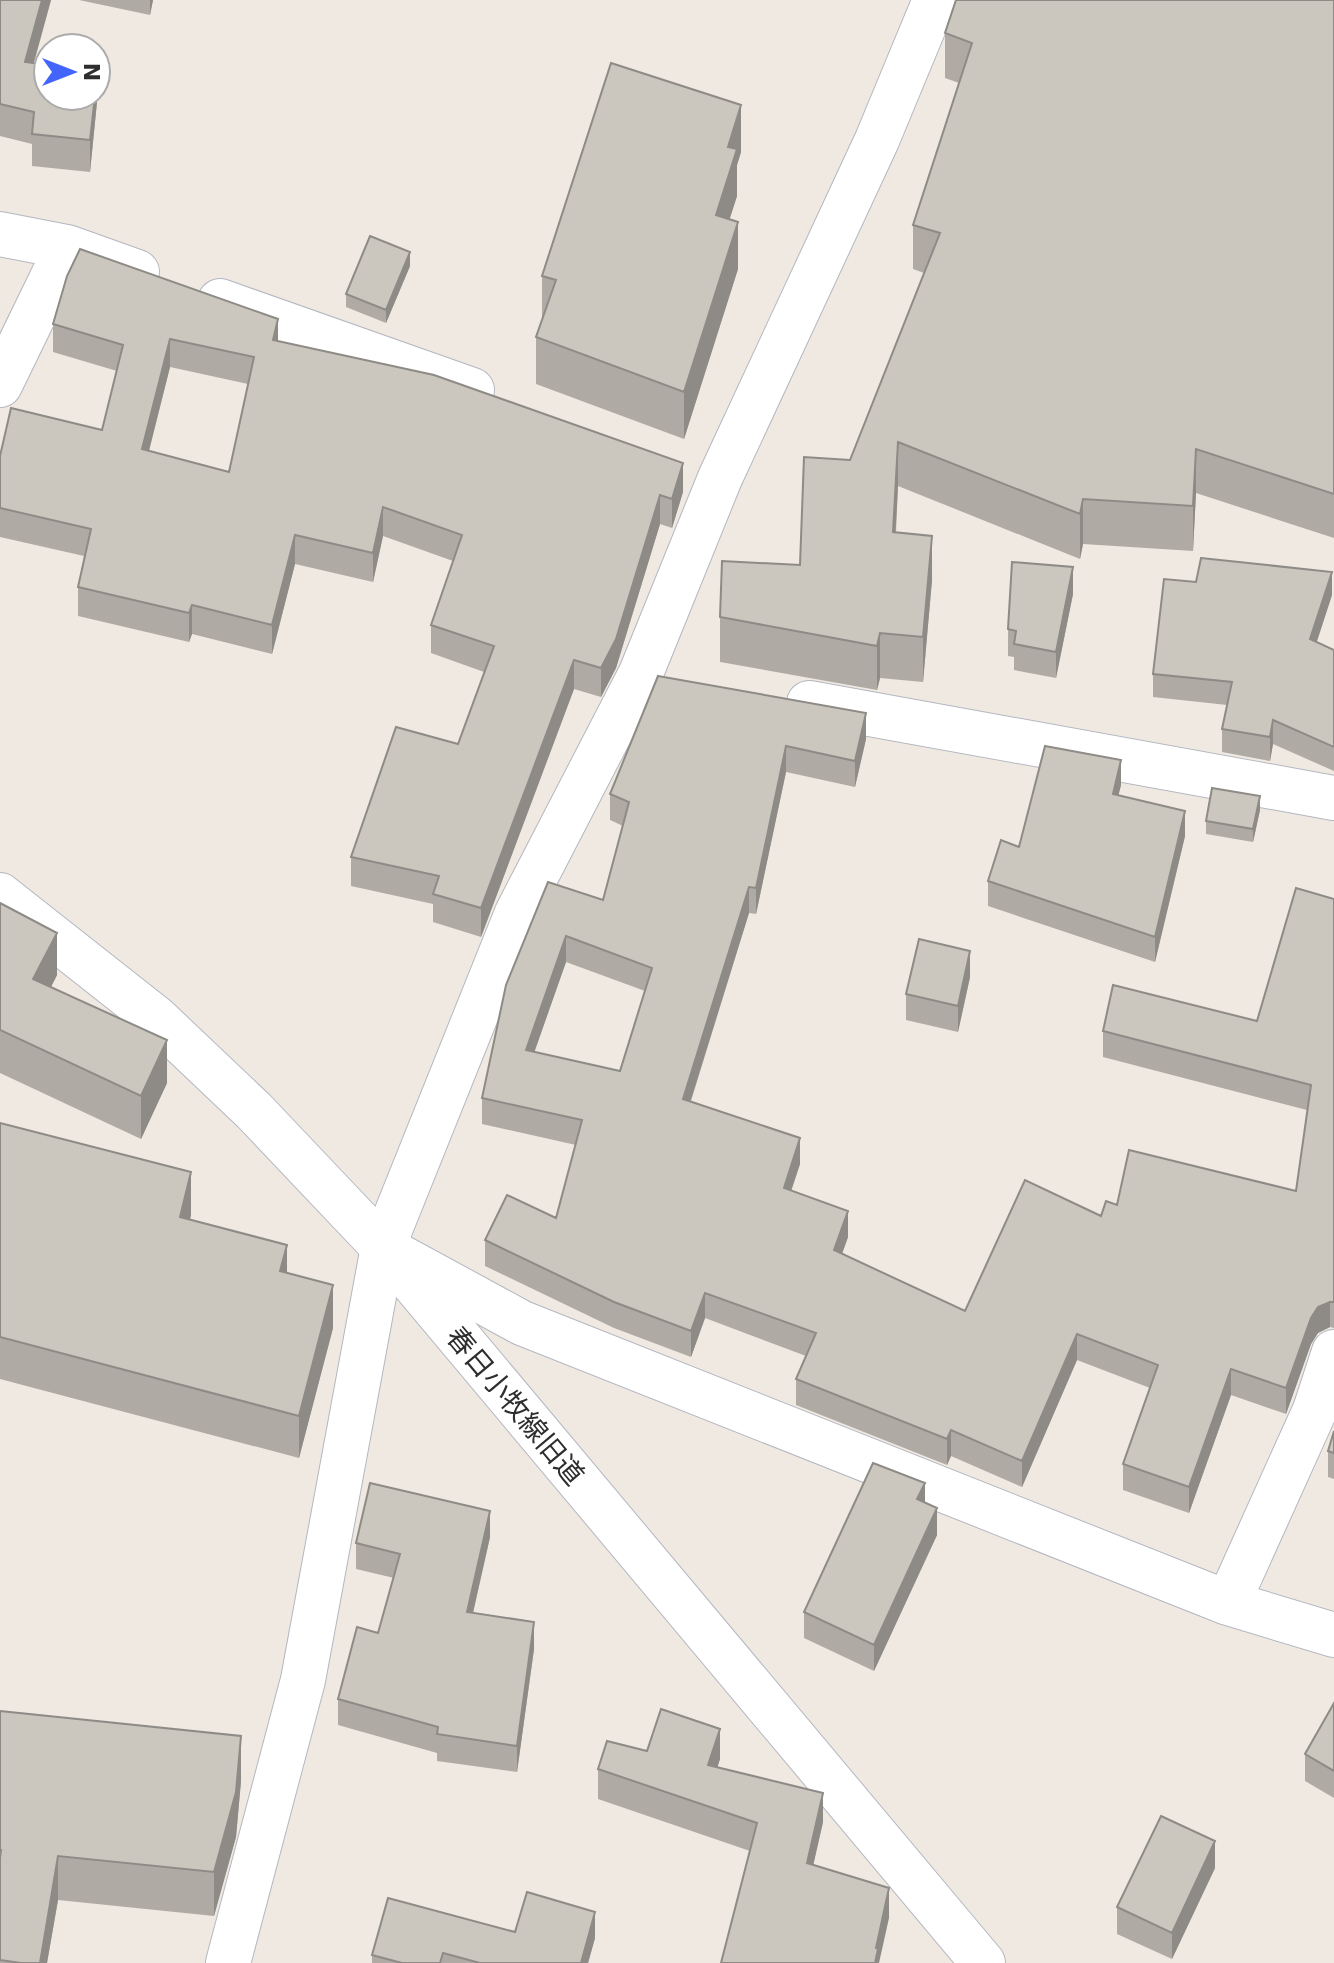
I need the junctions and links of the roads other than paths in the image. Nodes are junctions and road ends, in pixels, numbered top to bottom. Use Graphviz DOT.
graph roads {
  1 [pos="935,0"];
  2 [pos="0,234"];
  3 [pos="67,247"];
  4 [pos="0,385"];
  5 [pos="512,404"];
  6 [pos="675,462"];
  7 [pos="720,478"];
  8 [pos="641,673"];
  9 [pos="687,681"];
  10 [pos="764,695"];
  11 [pos="1334,798"];
  12 [pos="0,895"];
  13 [pos="383,1247"];
  14 [pos="1334,1352"];
  15 [pos="1228,1603"];
  16 [pos="1334,1635"];
  17 [pos="228,1963"];
  18 [pos="983,1963"];
  1 -- 7 [label="street"];
  2 -- 3 [label="street"];
  3 -- 4 [label="street"];
  3 -- 5 [label="street"];
  6 -- 7 [label="street"];
  7 -- 8 [label="street"];
  8 -- 9 [label="street"];
  8 -- 13 [label="street"];
  10 -- 11 [label="street"];
  12 -- 13 [label="street, 春日小牧線旧道"];
  13 -- 15 [label="street"];
  13 -- 17 [label="street"];
  13 -- 18 [label="street, 春日小牧線旧道"];
  14 -- 15 [label="street"];
  15 -- 16 [label="street"];
}
